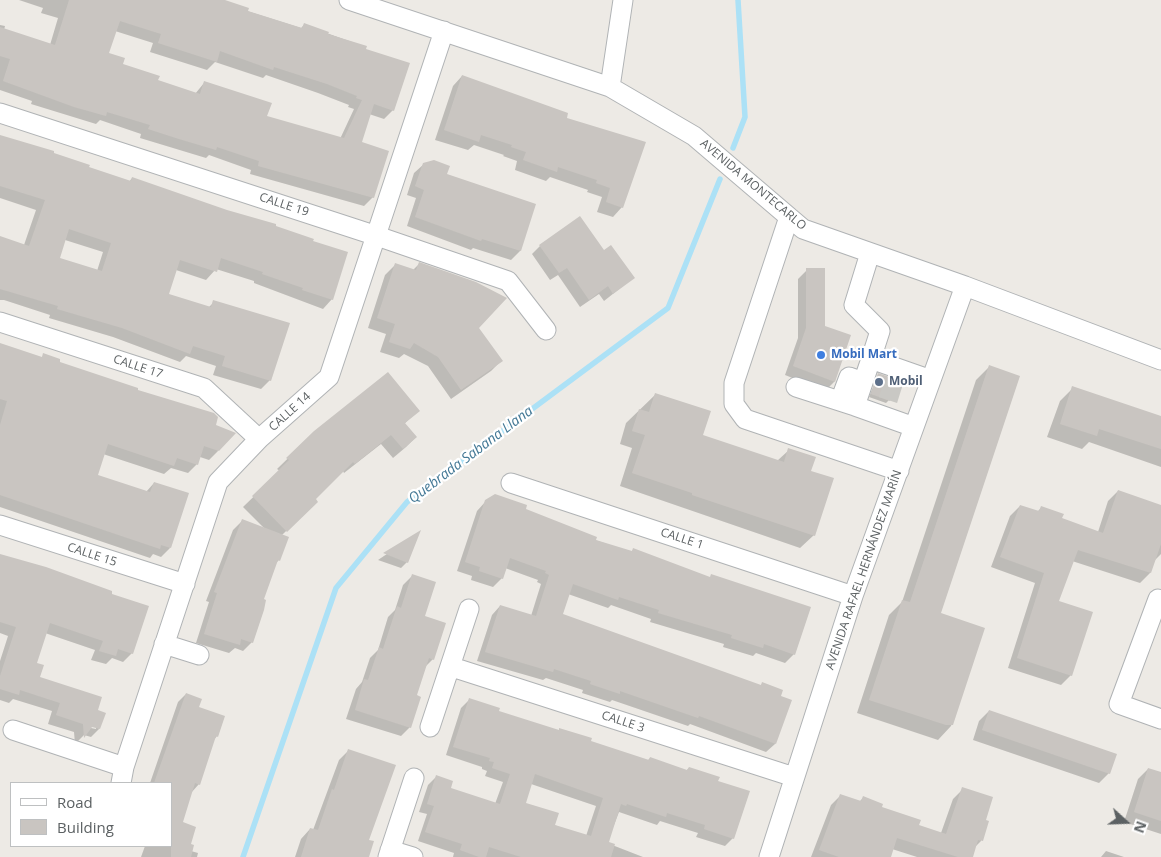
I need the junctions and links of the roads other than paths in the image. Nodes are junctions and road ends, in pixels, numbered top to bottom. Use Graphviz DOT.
graph roads {
  1 [pos="349,0"];
  2 [pos="623,0"];
  3 [pos="444,31"];
  4 [pos="610,87"];
  5 [pos="0,113"];
  6 [pos="789,217"];
  7 [pos="377,236"];
  8 [pos="870,253"];
  9 [pos="965,286"];
  10 [pos="0,322"];
  11 [pos="546,330"];
  12 [pos="872,358"];
  13 [pos="1161,360"];
  14 [pos="931,380"];
  15 [pos="796,387"];
  16 [pos="848,404"];
  17 [pos="914,427"];
  18 [pos="259,439"];
  19 [pos="899,471"];
  20 [pos="511,483"];
  21 [pos="0,525"];
  22 [pos="184,584"];
  23 [pos="853,596"];
  24 [pos="1161,600"];
  25 [pos="470,609"];
  26 [pos="164,644"];
  27 [pos="199,655"];
  28 [pos="452,667"];
  29 [pos="1161,719"];
  30 [pos="430,728"];
  31 [pos="13,730"];
  32 [pos="123,775"];
  33 [pos="794,777"];
  34 [pos="414,778"];
  35 [pos="389,853"];
  36 [pos="413,857"];
  37 [pos="769,857"];
  1 -- 3 [label="street, AVENIDA MONTECARLO"];
  2 -- 4 [label="street"];
  3 -- 4 [label="street, AVENIDA MONTECARLO"];
  3 -- 7 [label="street, CALLE 14"];
  4 -- 6 [label="street, AVENIDA MONTECARLO"];
  5 -- 7 [label="street, CALLE 19"];
  6 -- 8 [label="street, AVENIDA MONTECARLO"];
  6 -- 19 [label="street"];
  7 -- 11 [label="street, CALLE 19"];
  7 -- 18 [label="street, CALLE 14"];
  8 -- 9 [label="street, AVENIDA MONTECARLO"];
  8 -- 12 [label="street"];
  9 -- 13 [label="street, AVENIDA MONTECARLO"];
  9 -- 14 [label="street, AVENIDA RAFAEL HERNÁNDEZ MARÍN"];
  10 -- 18 [label="street, CALLE 17"];
  12 -- 14 [label="street"];
  12 -- 16 [label="street"];
  14 -- 17 [label="street, AVENIDA RAFAEL HERNÁNDEZ MARÍN"];
  15 -- 16 [label="street"];
  16 -- 17 [label="street"];
  17 -- 19 [label="street, AVENIDA RAFAEL HERNÁNDEZ MARÍN"];
  18 -- 22 [label="street, CALLE 14"];
  19 -- 23 [label="street, AVENIDA RAFAEL HERNÁNDEZ MARÍN"];
  20 -- 23 [label="street, CALLE 1"];
  21 -- 22 [label="street, CALLE 15"];
  22 -- 26 [label="street, CALLE 14"];
  23 -- 33 [label="street, AVENIDA RAFAEL HERNÁNDEZ MARÍN"];
  24 -- 29 [label="street"];
  25 -- 28 [label="street"];
  26 -- 27 [label="street"];
  26 -- 32 [label="street, CALLE 14"];
  28 -- 30 [label="street"];
  28 -- 33 [label="street, CALLE 3"];
  31 -- 32 [label="street"];
  33 -- 37 [label="street, AVENIDA RAFAEL HERNÁNDEZ MARÍN"];
  34 -- 35 [label="street"];
  35 -- 36 [label="street"];
}
